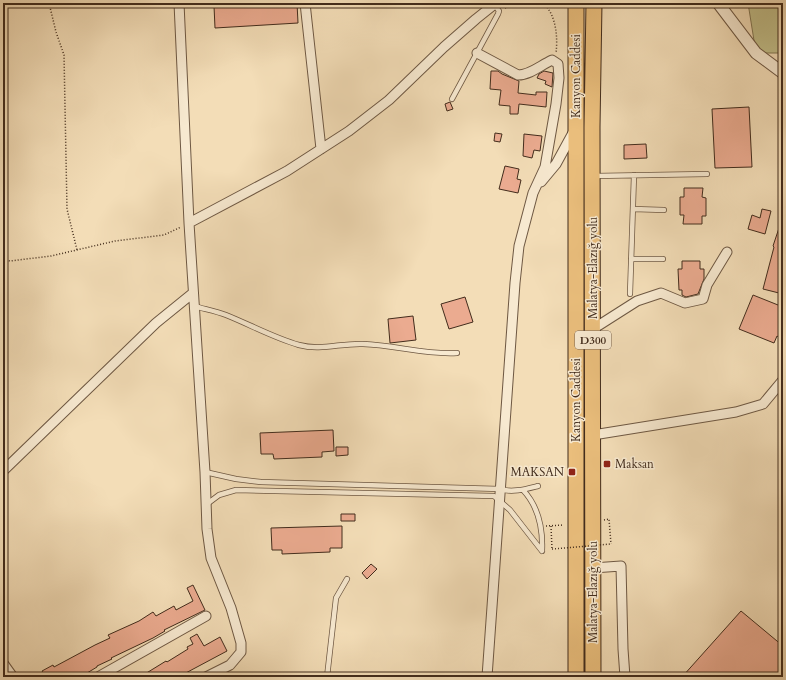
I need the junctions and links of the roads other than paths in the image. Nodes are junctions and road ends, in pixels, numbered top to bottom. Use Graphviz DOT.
graph roads {
  1 [pos="179,3"];
  2 [pos="305,3"];
  3 [pos="576,3"];
  4 [pos="594,3"];
  5 [pos="718,3"];
  6 [pos="494,6"];
  7 [pos="476,53"];
  8 [pos="783,73"];
  9 [pos="452,99"];
  10 [pos="576,129"];
  11 [pos="321,149"];
  12 [pos="707,174"];
  13 [pos="634,175"];
  14 [pos="592,176"];
  15 [pos="532,193"];
  16 [pos="633,209"];
  17 [pos="664,210"];
  18 [pos="189,223"];
  19 [pos="727,252"];
  20 [pos="663,259"];
  21 [pos="631,260"];
  22 [pos="193,293"];
  23 [pos="630,294"];
  24 [pos="194,306"];
  25 [pos="593,329"];
  26 [pos="457,353"];
  27 [pos="783,380"];
  28 [pos="593,435"];
  29 [pos="3,471"];
  30 [pos="205,472"];
  31 [pos="538,486"];
  32 [pos="500,490"];
  33 [pos="523,490"];
  34 [pos="500,501"];
  35 [pos="206,504"];
  36 [pos="593,568"];
  37 [pos="347,579"];
  38 [pos="206,616"];
  39 [pos="3,663"];
  40 [pos="13,677"];
  41 [pos="98,677"];
  42 [pos="206,677"];
  43 [pos="327,677"];
  44 [pos="487,677"];
  45 [pos="576,677"];
  46 [pos="593,677"];
  47 [pos="625,677"];
  1 -- 18 [label="street"];
  2 -- 11 [label="street"];
  3 -- 10 [label="highway, Kanyon Caddesi / D300"];
  4 -- 14 [label="highway, Malatya-Elazığ yolu / D300"];
  5 -- 8 [label="street"];
  6 -- 7 [label="lane"];
  6 -- 11 [label="street"];
  7 -- 9 [label="lane"];
  7 -- 15 [label="street"];
  10 -- 15 [label="street"];
  10 -- 45 [label="highway, Kanyon Caddesi / D300"];
  11 -- 18 [label="street"];
  12 -- 13 [label="lane"];
  13 -- 14 [label="lane"];
  13 -- 16 [label="lane"];
  14 -- 25 [label="highway, Malatya-Elazığ yolu / D300"];
  15 -- 32 [label="street"];
  16 -- 17 [label="lane"];
  16 -- 21 [label="lane"];
  18 -- 22 [label="street"];
  19 -- 25 [label="street"];
  20 -- 21 [label="lane"];
  21 -- 23 [label="lane"];
  22 -- 24 [label="street"];
  22 -- 29 [label="street"];
  24 -- 26 [label="lane"];
  24 -- 30 [label="street"];
  25 -- 28 [label="highway, Malatya-Elazığ yolu / D300"];
  27 -- 28 [label="street"];
  28 -- 36 [label="highway, Malatya-Elazığ yolu / D300"];
  30 -- 32 [label="lane"];
  30 -- 35 [label="street"];
  31 -- 33 [label="lane"];
  32 -- 33 [label="lane"];
  32 -- 34 [label="street"];
  33 -- 34 [label="lane"];
  34 -- 35 [label="lane"];
  34 -- 44 [label="street"];
  35 -- 42 [label="street"];
  36 -- 46 [label="highway, Malatya-Elazığ yolu / D300"];
  36 -- 47 [label="street"];
  37 -- 43 [label="lane"];
  38 -- 41 [label="street"];
  39 -- 40 [label="street"];
}
